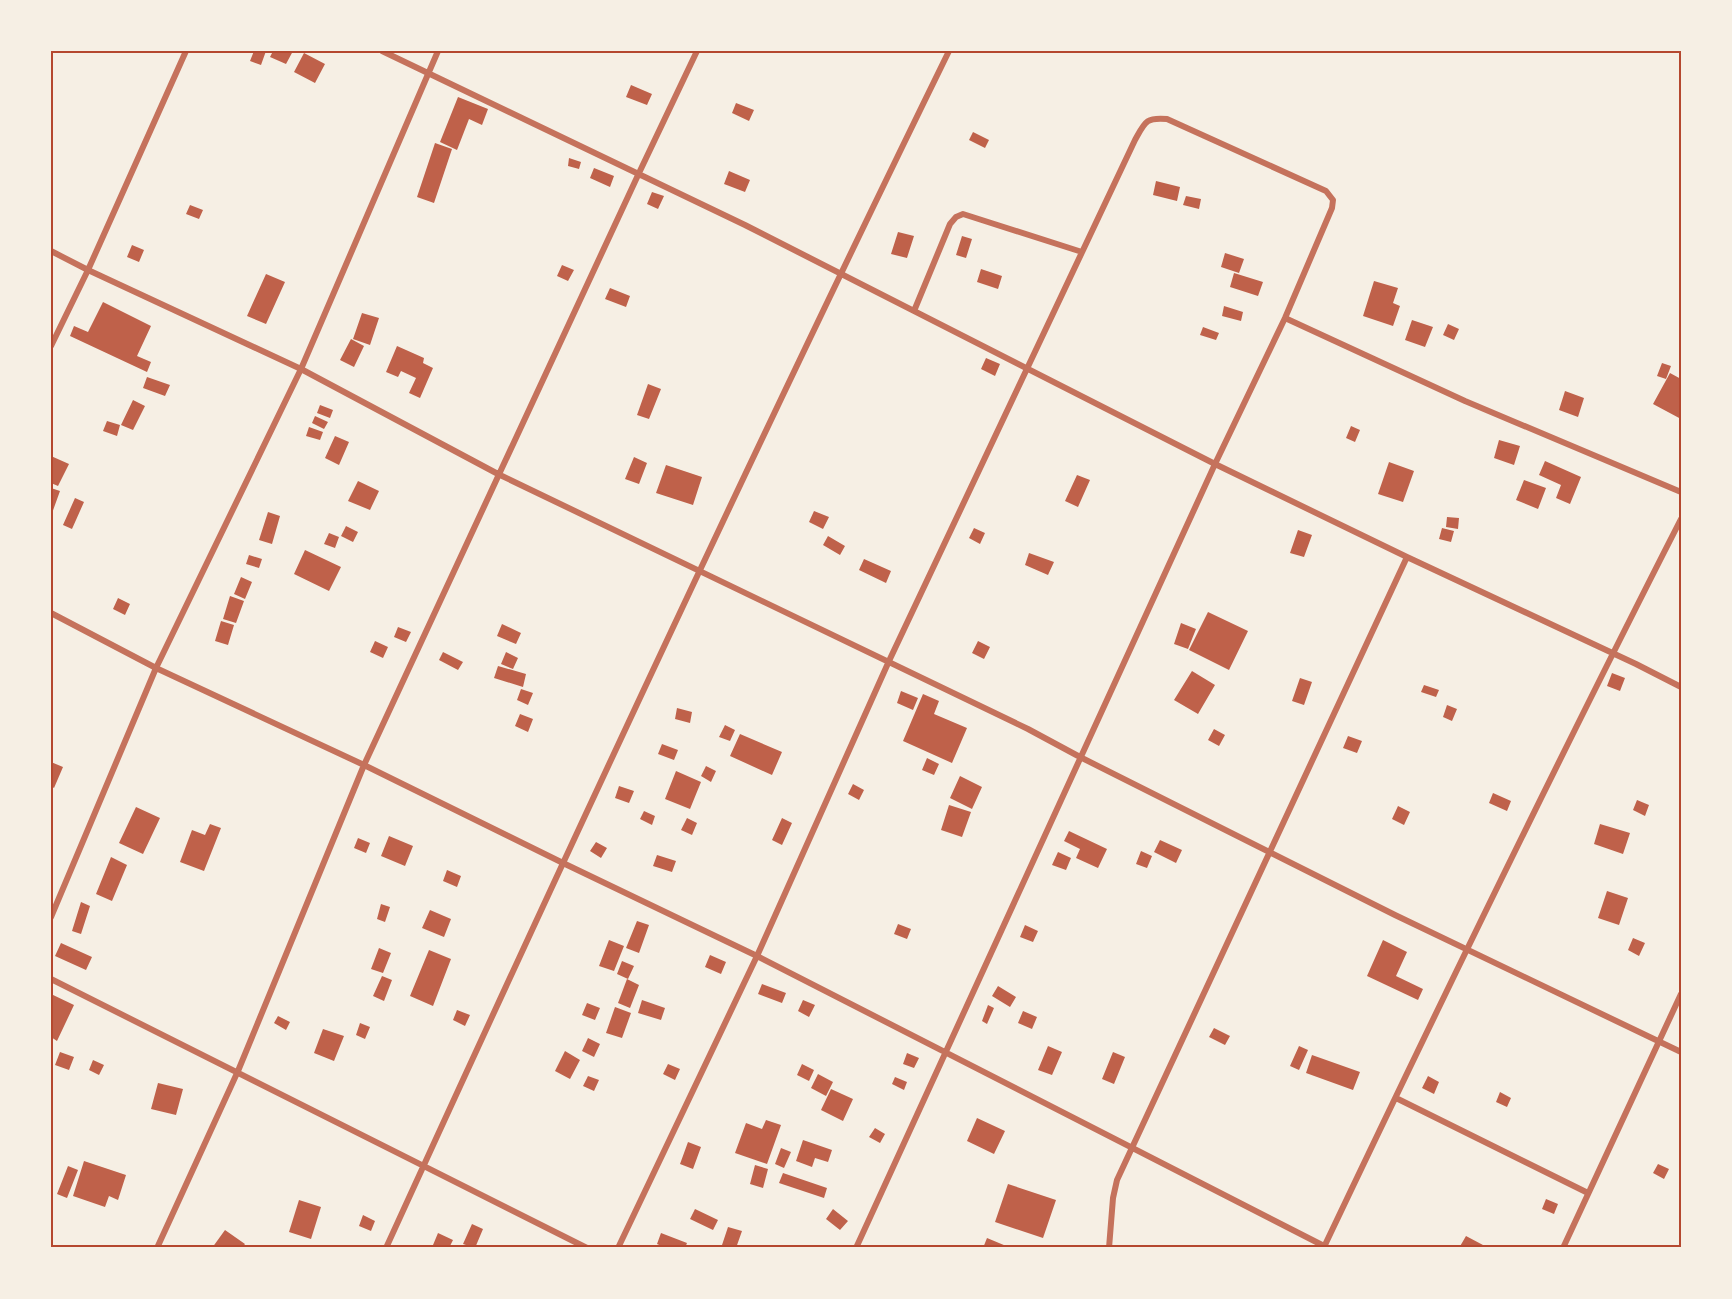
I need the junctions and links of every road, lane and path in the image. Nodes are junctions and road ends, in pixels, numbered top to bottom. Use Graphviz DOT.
graph roads {
  1 [pos="186,51"];
  2 [pos="382,51"];
  3 [pos="438,51"];
  4 [pos="697,51"];
  5 [pos="949,51"];
  6 [pos="428,73"];
  7 [pos="639,173"];
  8 [pos="51,251"];
  9 [pos="1082,252"];
  10 [pos="88,270"];
  11 [pos="840,274"];
  12 [pos="914,310"];
  13 [pos="1285,318"];
  14 [pos="51,346"];
  15 [pos="1027,368"];
  16 [pos="301,369"];
  17 [pos="1215,464"];
  18 [pos="498,474"];
  19 [pos="1681,492"];
  20 [pos="1681,519"];
  21 [pos="1407,557"];
  22 [pos="699,570"];
  23 [pos="51,613"];
  24 [pos="1613,653"];
  25 [pos="889,661"];
  26 [pos="156,668"];
  27 [pos="1681,687"];
  28 [pos="1080,758"];
  29 [pos="364,765"];
  30 [pos="1269,852"];
  31 [pos="563,863"];
  32 [pos="51,917"];
  33 [pos="1467,950"];
  34 [pos="757,956"];
  35 [pos="51,979"];
  36 [pos="1681,994"];
  37 [pos="1658,1041"];
  38 [pos="946,1052"];
  39 [pos="1681,1052"];
  40 [pos="238,1071"];
  41 [pos="1396,1098"];
  42 [pos="1132,1147"];
  43 [pos="423,1167"];
  44 [pos="1588,1192"];
  45 [pos="1326,1247"];
  46 [pos="157,1248"];
  47 [pos="386,1248"];
  48 [pos="587,1248"];
  49 [pos="618,1248"];
  50 [pos="856,1248"];
  51 [pos="1109,1248"];
  52 [pos="1563,1248"];
  1 -- 10 [label="street"];
  2 -- 6 [label="street"];
  3 -- 6 [label="street"];
  4 -- 7 [label="street"];
  5 -- 11 [label="street"];
  6 -- 7 [label="street"];
  6 -- 16 [label="street"];
  7 -- 11 [label="street"];
  7 -- 18 [label="street"];
  8 -- 10 [label="street"];
  9 -- 12 [label="street"];
  9 -- 13 [label="street"];
  9 -- 15 [label="street"];
  10 -- 14 [label="street"];
  10 -- 16 [label="street"];
  11 -- 12 [label="street"];
  11 -- 22 [label="street"];
  12 -- 15 [label="street"];
  13 -- 17 [label="street"];
  13 -- 19 [label="street"];
  15 -- 17 [label="street"];
  15 -- 25 [label="street"];
  16 -- 18 [label="street"];
  16 -- 26 [label="street"];
  17 -- 21 [label="street"];
  17 -- 28 [label="street"];
  18 -- 22 [label="street"];
  18 -- 29 [label="street"];
  20 -- 24 [label="street"];
  21 -- 24 [label="street"];
  21 -- 30 [label="street"];
  22 -- 25 [label="street"];
  22 -- 31 [label="street"];
  23 -- 26 [label="street"];
  24 -- 27 [label="street"];
  24 -- 33 [label="street"];
  25 -- 28 [label="street"];
  25 -- 34 [label="street"];
  26 -- 29 [label="street"];
  26 -- 32 [label="street"];
  28 -- 30 [label="street"];
  28 -- 38 [label="street"];
  29 -- 31 [label="street"];
  29 -- 40 [label="street"];
  30 -- 33 [label="street"];
  30 -- 42 [label="street"];
  31 -- 34 [label="street"];
  31 -- 43 [label="street"];
  33 -- 37 [label="street"];
  33 -- 41 [label="street"];
  34 -- 38 [label="street"];
  34 -- 49 [label="street"];
  35 -- 40 [label="street"];
  36 -- 37 [label="street"];
  37 -- 39 [label="street"];
  37 -- 44 [label="street"];
  38 -- 42 [label="street"];
  38 -- 50 [label="street"];
  40 -- 43 [label="street"];
  40 -- 46 [label="street"];
  41 -- 44 [label="street"];
  41 -- 45 [label="street"];
  42 -- 45 [label="street"];
  42 -- 51 [label="street"];
  43 -- 47 [label="street"];
  43 -- 48 [label="street"];
  44 -- 52 [label="street"];
}
